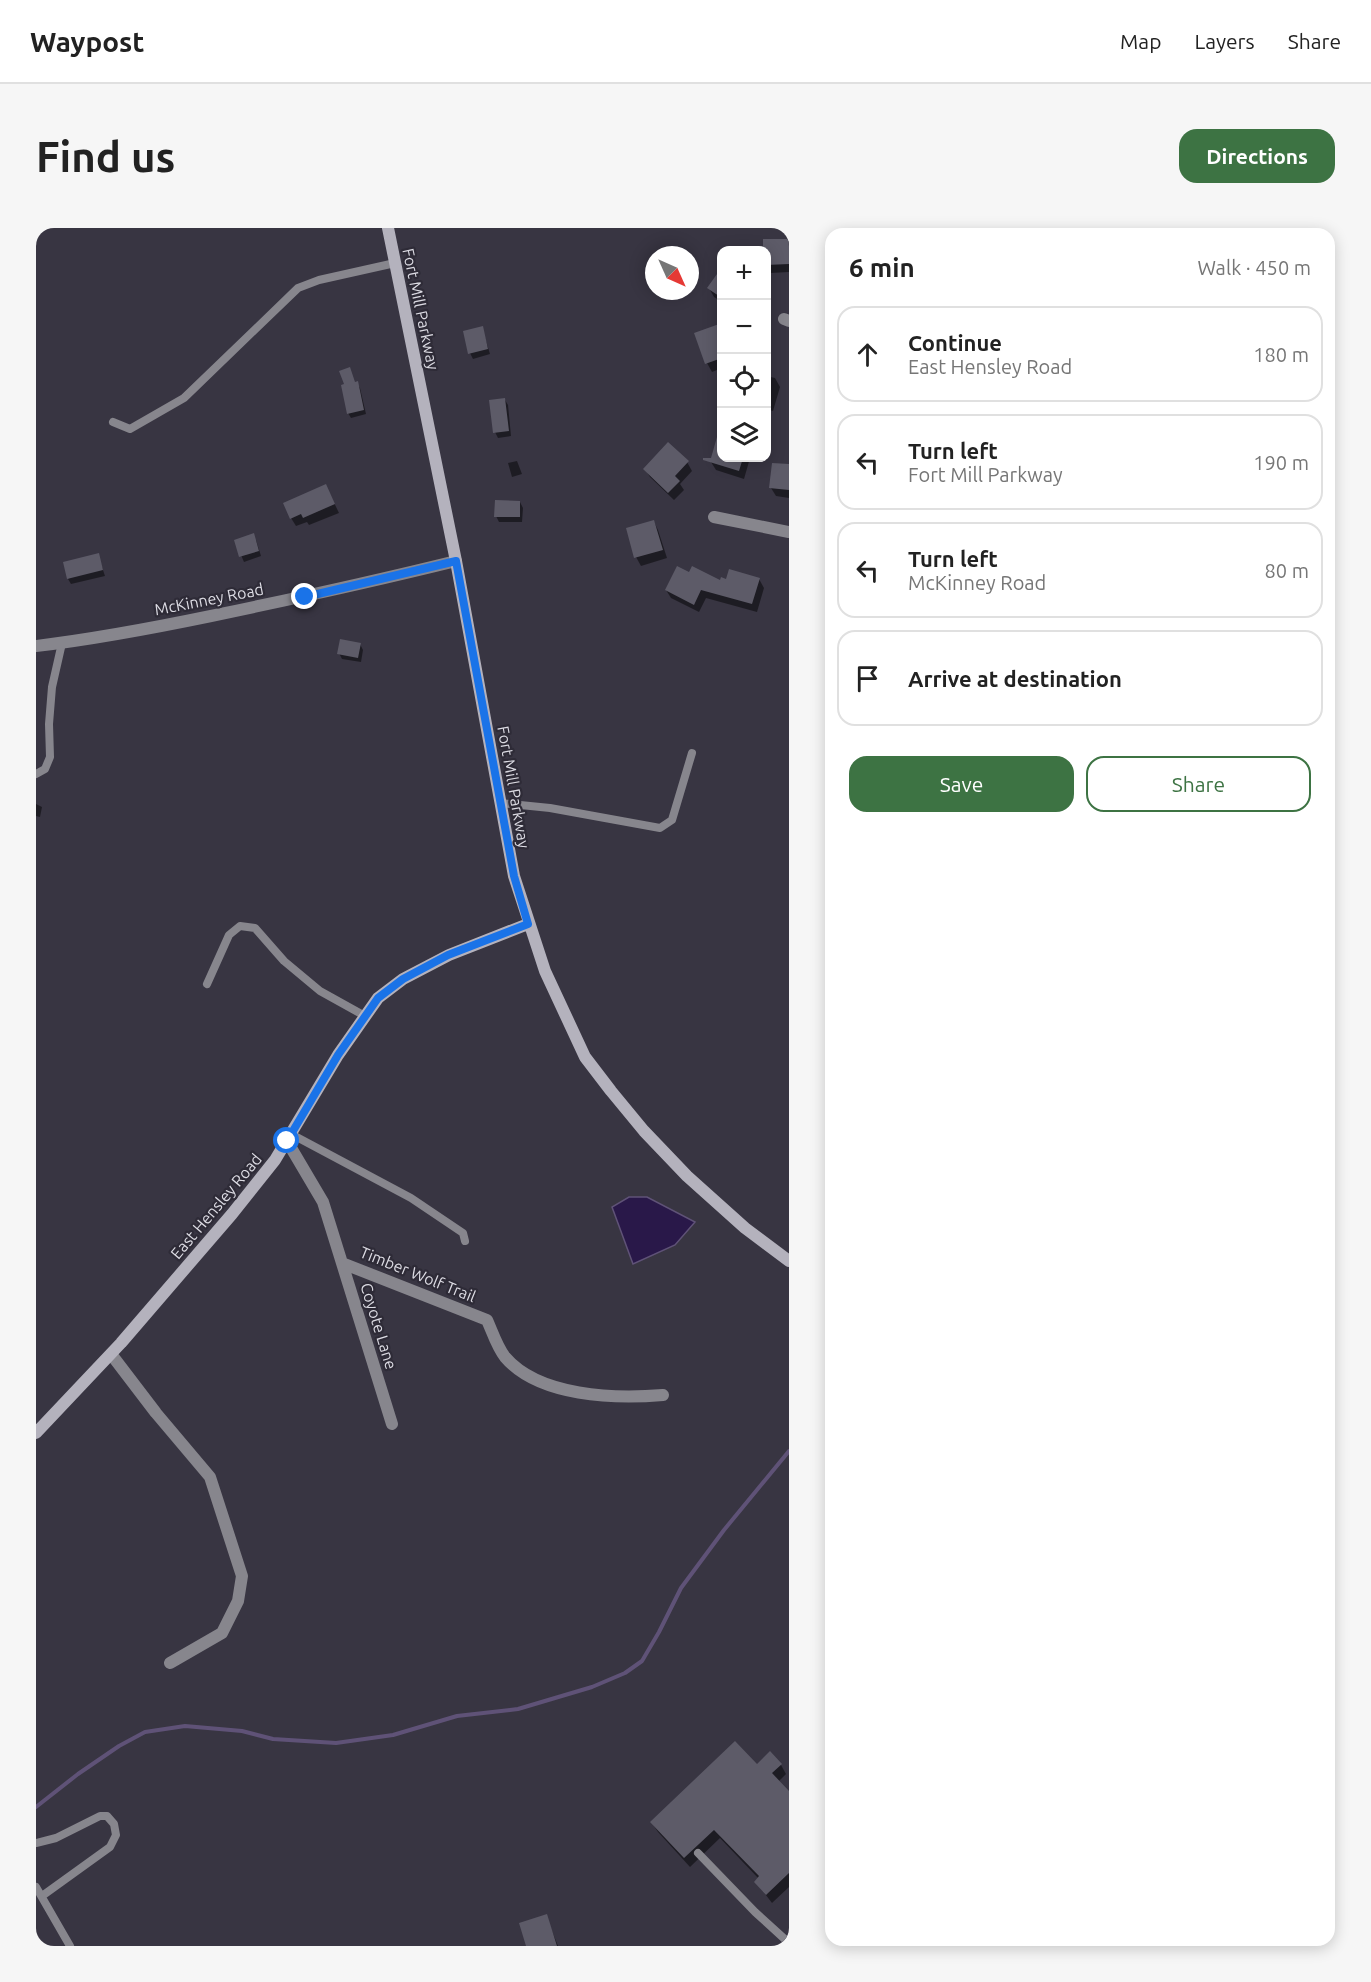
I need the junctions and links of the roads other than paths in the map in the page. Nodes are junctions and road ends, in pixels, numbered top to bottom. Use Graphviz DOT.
graph roads {
  1 [pos="388,228"];
  2 [pos="395,263"];
  3 [pos="112,422"];
  4 [pos="714,517"];
  5 [pos="789,532"];
  6 [pos="456,561"];
  7 [pos="62,643"];
  8 [pos="36,645"];
  9 [pos="692,753"];
  10 [pos="36,774"];
  11 [pos="500,802"];
  12 [pos="528,924"];
  13 [pos="207,984"];
  14 [pos="365,1016"];
  15 [pos="289,1138"];
  16 [pos="465,1241"];
  17 [pos="789,1260"];
  18 [pos="342,1263"];
  19 [pos="111,1354"];
  20 [pos="663,1395"];
  21 [pos="392,1424"];
  22 [pos="36,1434"];
  23 [pos="170,1663"];
  24 [pos="36,1843"];
  25 [pos="698,1853"];
  26 [pos="36,1887"];
  27 [pos="42,1896"];
  28 [pos="789,1943"];
  29 [pos="70,1946"];
  1 -- 2 [label="main road, Fort Mill Parkway"];
  2 -- 3 [label="lane"];
  2 -- 6 [label="main road, Fort Mill Parkway"];
  4 -- 5 [label="street"];
  6 -- 7 [label="street, McKinney Road"];
  6 -- 11 [label="main road, Fort Mill Parkway"];
  7 -- 8 [label="street, McKinney Road"];
  7 -- 10 [label="lane"];
  9 -- 11 [label="lane"];
  11 -- 12 [label="main road, Fort Mill Parkway"];
  12 -- 14 [label="main road, East Hensley Road"];
  12 -- 17 [label="main road, Fort Mill Parkway"];
  13 -- 14 [label="lane"];
  14 -- 15 [label="main road, East Hensley Road"];
  15 -- 16 [label="lane"];
  15 -- 18 [label="street, Coyote Lane"];
  15 -- 19 [label="main road, East Hensley Road"];
  18 -- 20 [label="street, Timber Wolf Trail"];
  18 -- 21 [label="street, Coyote Lane"];
  19 -- 22 [label="main road, East Hensley Road"];
  19 -- 23 [label="street"];
  24 -- 27 [label="lane"];
  25 -- 28 [label="lane"];
  26 -- 27 [label="lane"];
  27 -- 29 [label="lane"];
}
